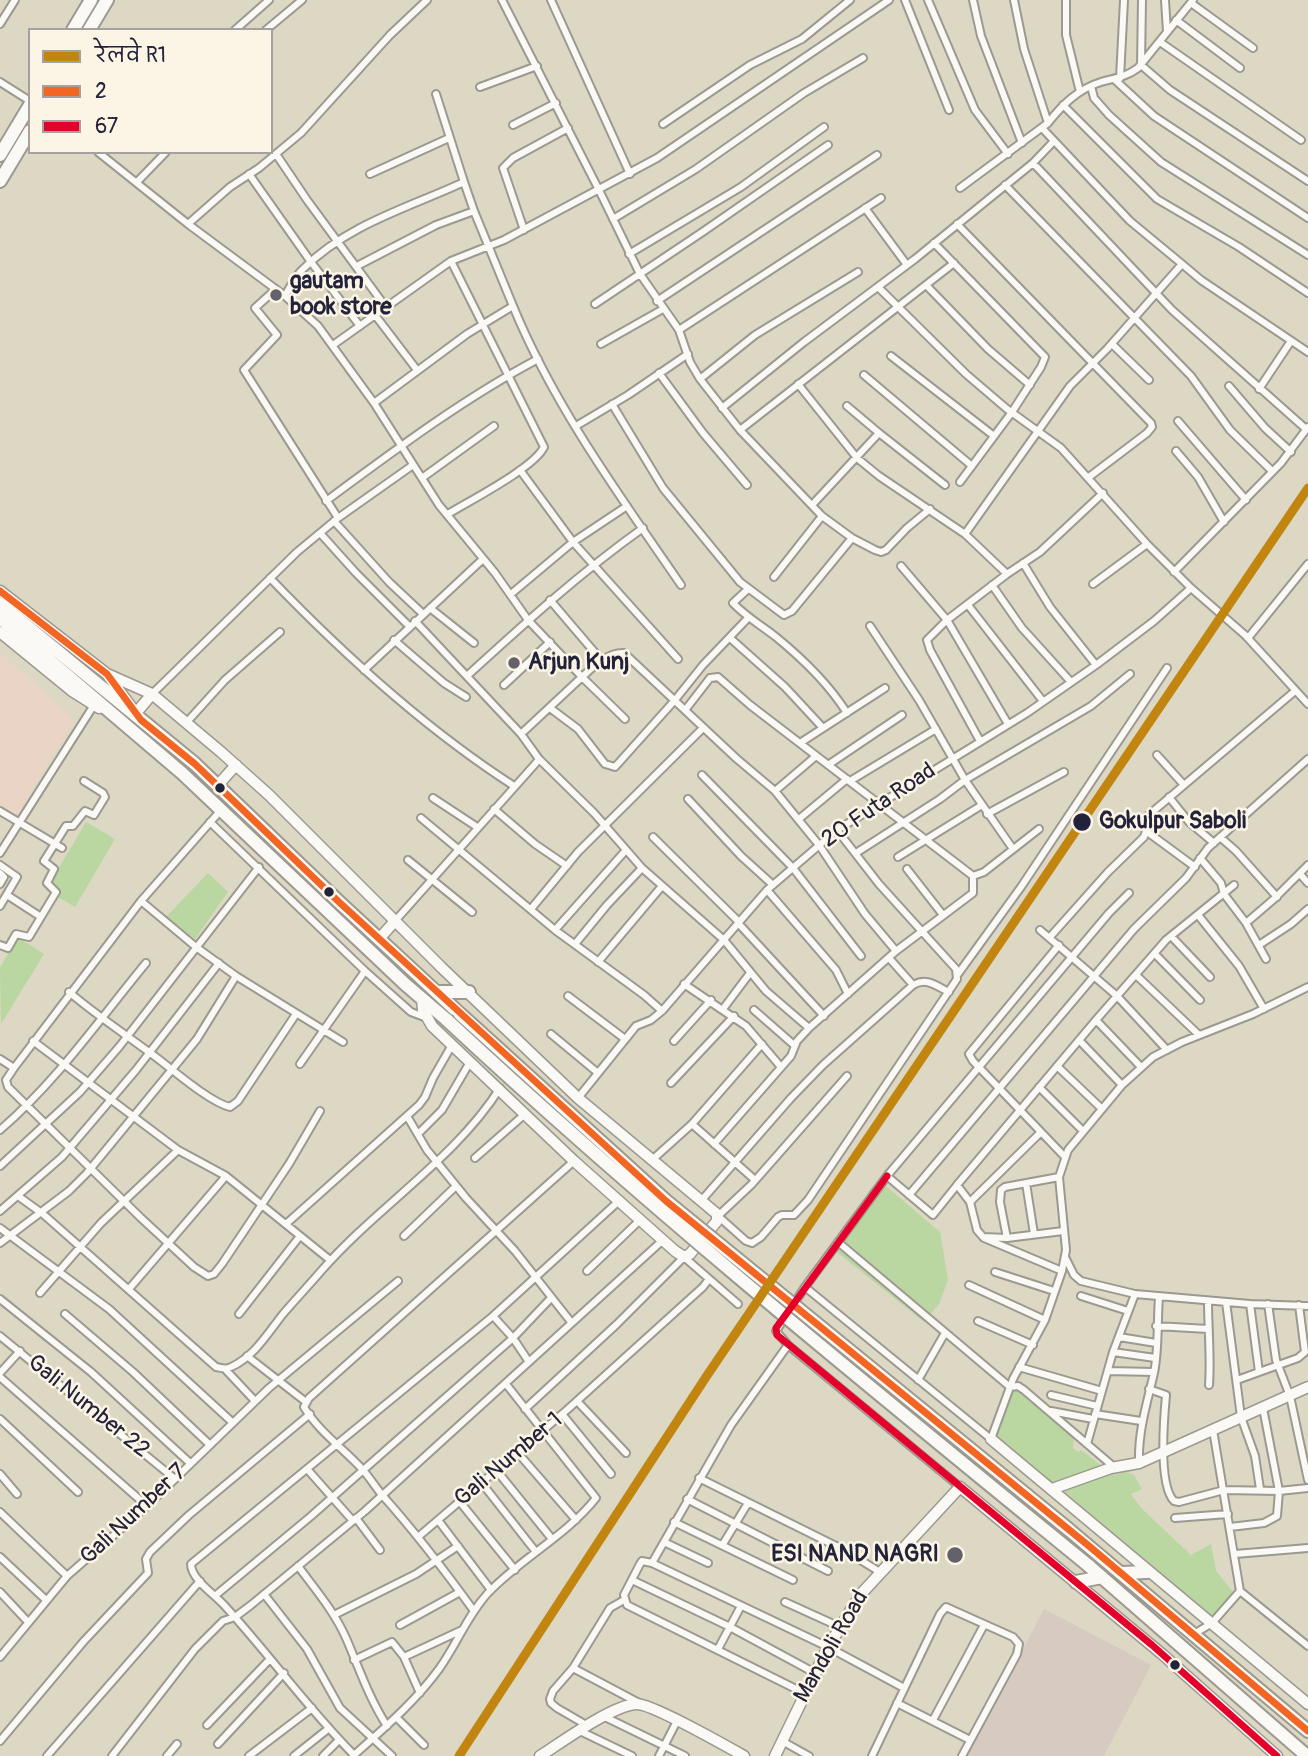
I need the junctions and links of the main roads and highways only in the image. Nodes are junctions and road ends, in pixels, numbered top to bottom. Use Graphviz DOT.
graph roads {
  1 [pos="91,0"];
  2 [pos="107,0"];
  3 [pos="74,28"];
  4 [pos="90,28"];
  5 [pos="28,106"];
  6 [pos="28,134"];
  7 [pos="0,155"];
  8 [pos="0,181"];
  9 [pos="0,604"];
  10 [pos="0,618"];
  11 [pos="93,694"];
  12 [pos="136,721"];
  13 [pos="437,992"];
  14 [pos="468,992"];
  15 [pos="1147,1572"];
  16 [pos="1121,1573"];
  17 [pos="1102,1577"];
  18 [pos="1076,1582"];
  19 [pos="1308,1731"];
  20 [pos="1307,1756"];
  1 -- 3 [label="highway"];
  2 -- 4 [label="highway"];
  5 -- 7 [label="highway"];
  6 -- 8 [label="highway"];
  9 -- 11 [label="highway"];
  10 -- 11 [label="highway"];
  11 -- 12 [label="highway"];
  12 -- 13 [label="highway"];
  12 -- 17 [label="highway, bridge"];
  13 -- 14 [label="highway"];
  13 -- 16 [label="highway, bridge"];
  15 -- 16 [label="highway"];
  16 -- 19 [label="highway"];
  17 -- 18 [label="highway"];
  17 -- 20 [label="highway"];
}
